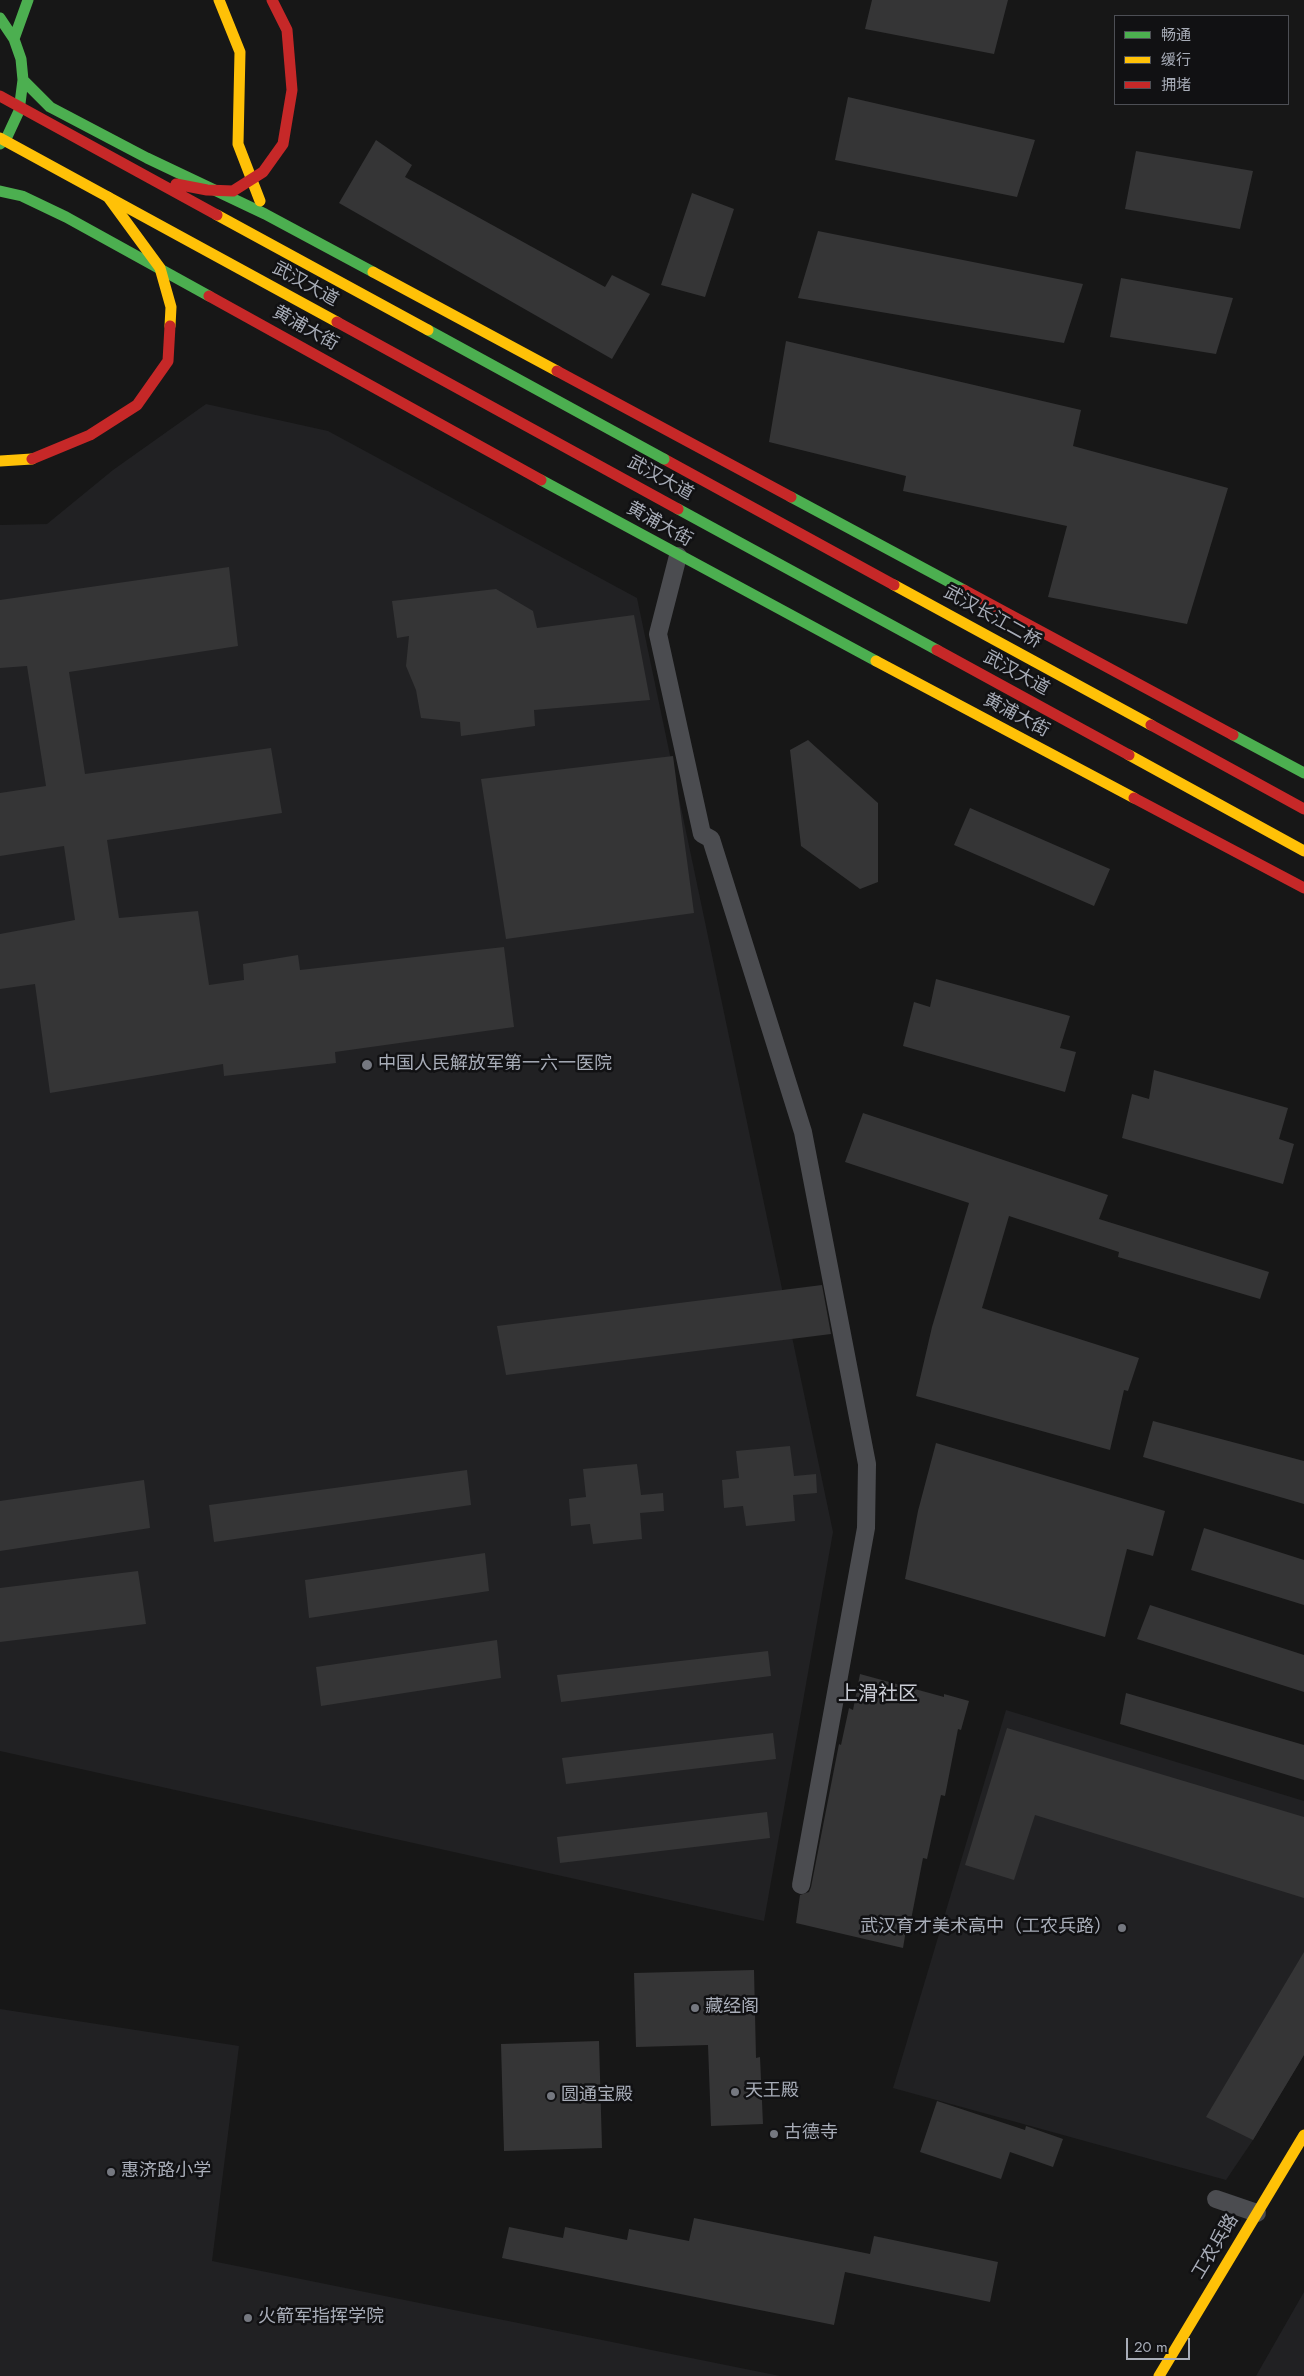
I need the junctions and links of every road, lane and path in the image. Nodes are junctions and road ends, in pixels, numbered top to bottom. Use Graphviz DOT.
graph roads {
  1 [pos="28,0"];
  2 [pos="219,0"];
  3 [pos="272,0"];
  4 [pos="0,18"];
  5 [pos="14,39"];
  6 [pos="24,80"];
  7 [pos="0,96"];
  8 [pos="0,138"];
  9 [pos="0,144"];
  10 [pos="152,179"];
  11 [pos="0,191"];
  12 [pos="108,197"];
  13 [pos="265,214"];
  14 [pos="664,459"];
  15 [pos="0,461"];
  16 [pos="678,556"];
  17 [pos="1304,773"];
  18 [pos="1304,809"];
  19 [pos="1304,851"];
  20 [pos="1304,888"];
  21 [pos="801,1885"];
  22 [pos="1304,2135"];
  23 [pos="1216,2198"];
  24 [pos="1257,2213"];
  25 [pos="1159,2376"];
  1 -- 5 [label="main road"];
  2 -- 13 [label="main road"];
  3 -- 10 [label="main road, bridge"];
  4 -- 5 [label="main road"];
  5 -- 6 [label="main road"];
  6 -- 9 [label="main road"];
  6 -- 13 [label="main road"];
  7 -- 10 [label="main road, 武汉大道, bridge"];
  8 -- 12 [label="main road, 武汉大道, bridge"];
  10 -- 14 [label="main road, 武汉大道, bridge"];
  11 -- 16 [label="main road, 黄浦大街"];
  12 -- 15 [label="main road, bridge"];
  12 -- 19 [label="main road, 武汉大道"];
  13 -- 17 [label="main road"];
  14 -- 18 [label="main road, 武汉长江二桥"];
  16 -- 20 [label="main road, 黄浦大街"];
  16 -- 21 [label="street"];
  22 -- 24 [label="main road, 工农兵路"];
  23 -- 24 [label="street"];
  24 -- 25 [label="main road, 工农兵路"];
}
